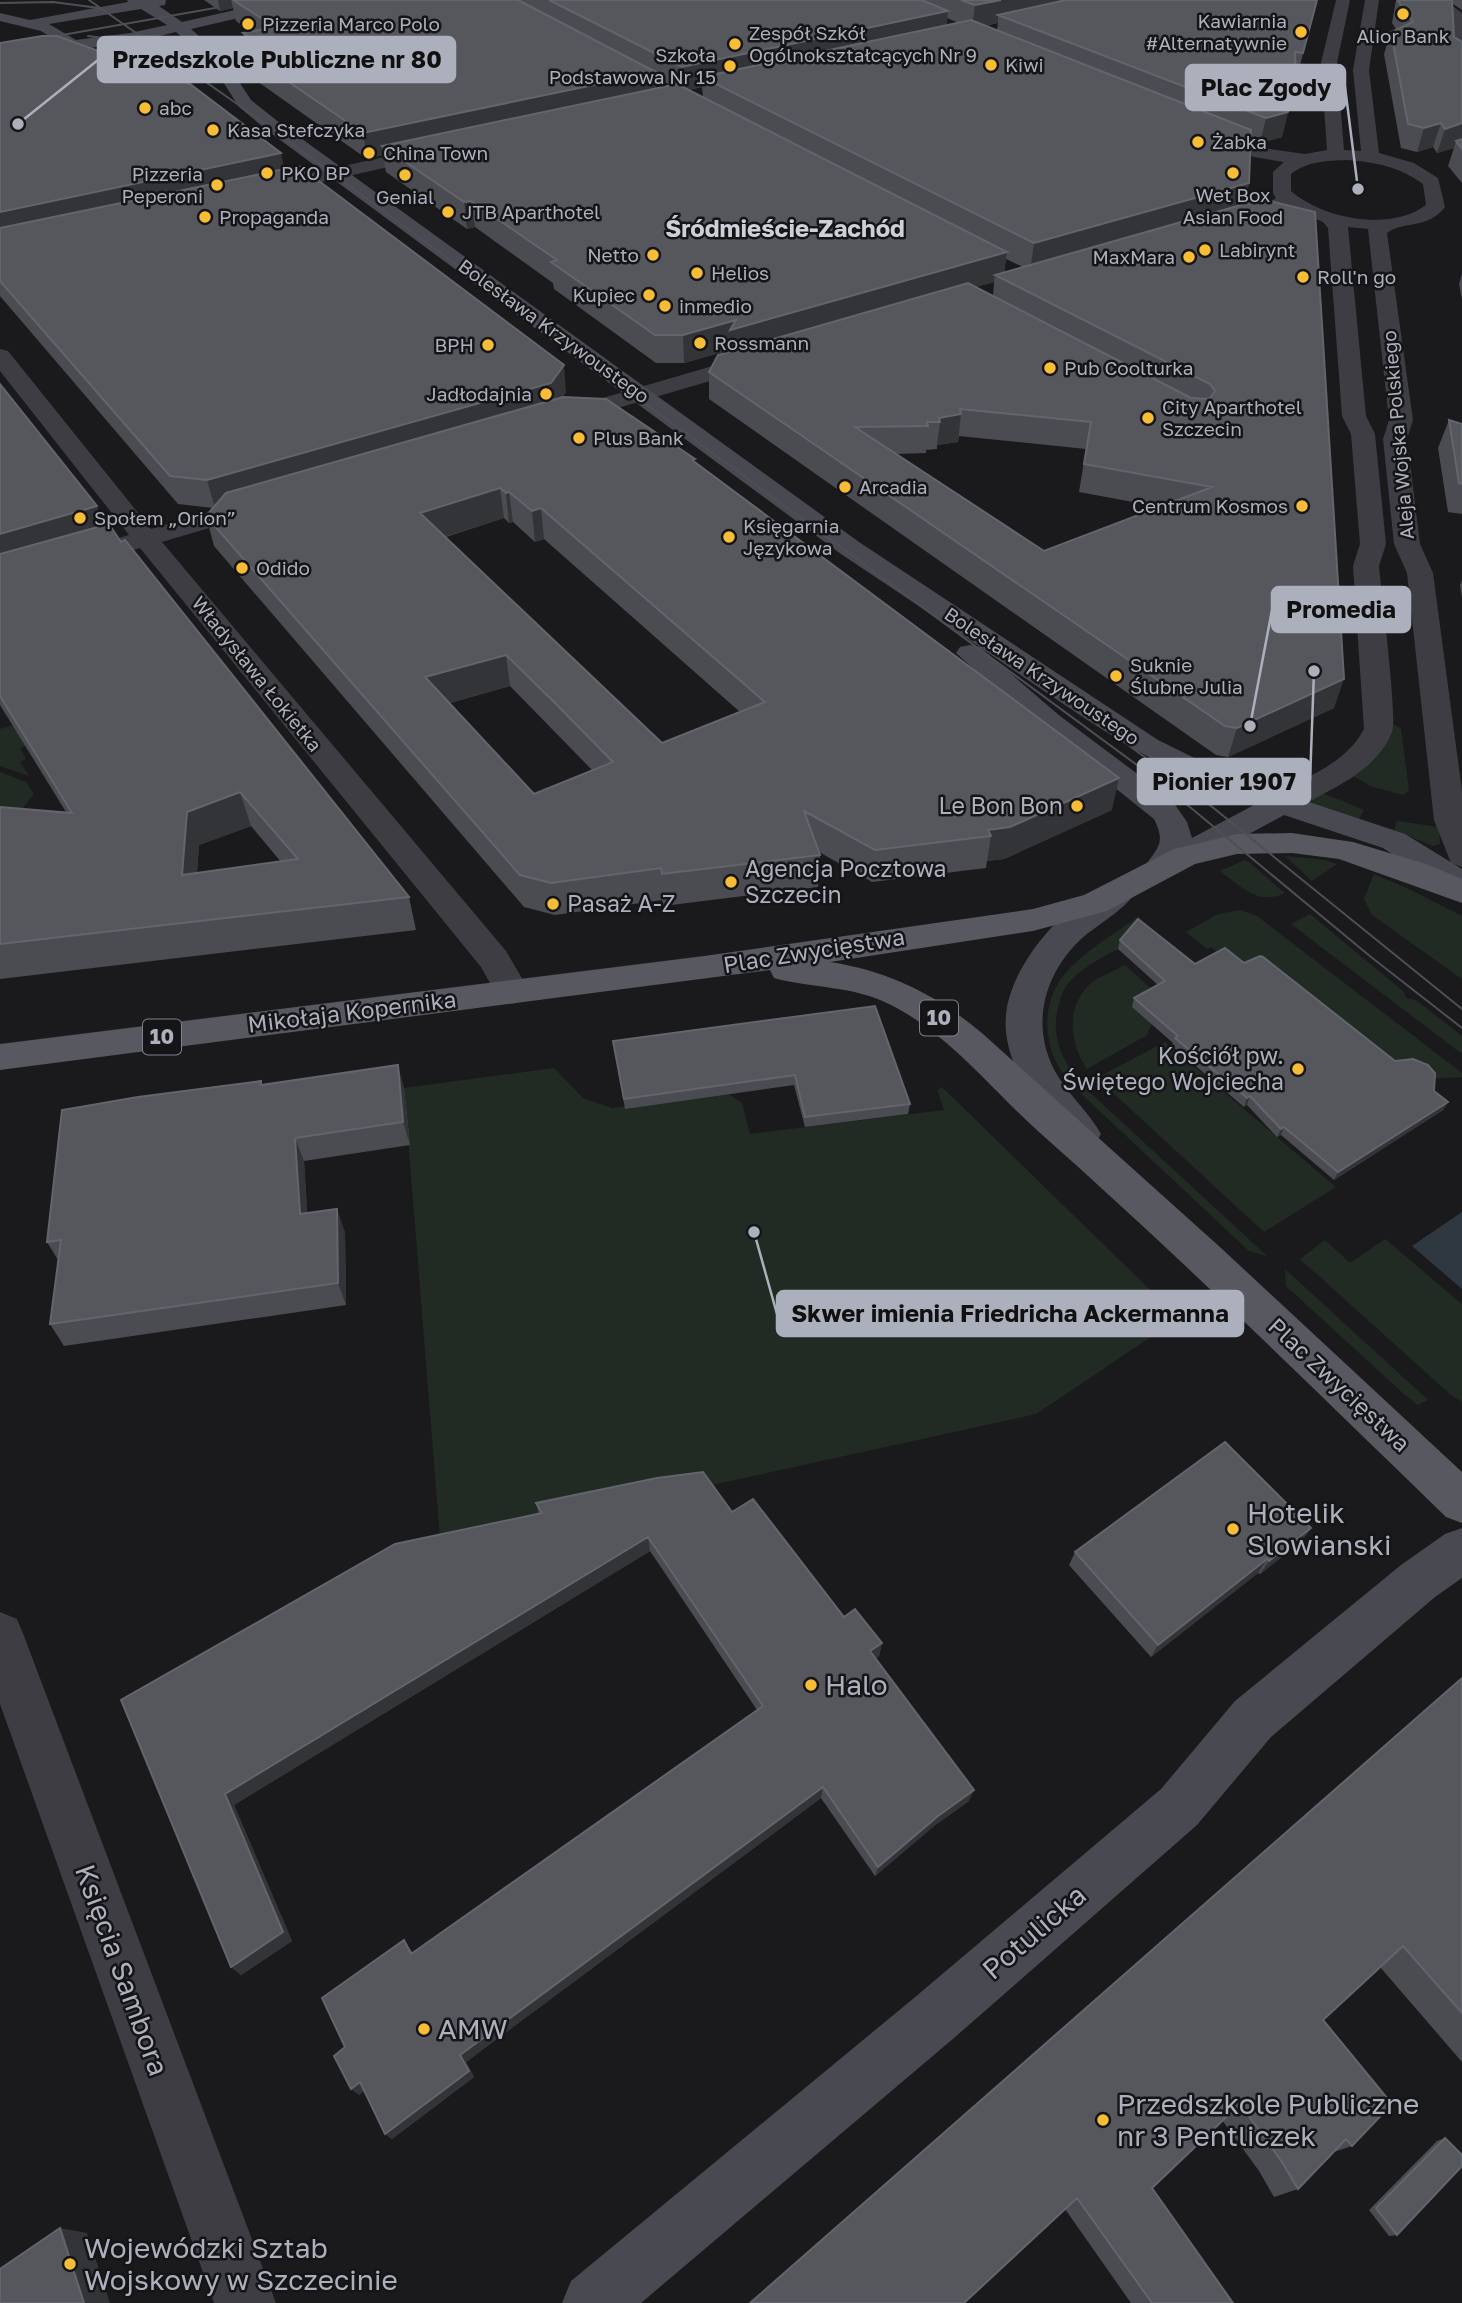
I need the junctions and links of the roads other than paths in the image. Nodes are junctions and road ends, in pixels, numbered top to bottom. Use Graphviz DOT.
graph roads {
  1 [pos="127,0"];
  2 [pos="172,0"];
  3 [pos="298,0"];
  4 [pos="1342,0"];
  5 [pos="1372,0"];
  6 [pos="53,2"];
  7 [pos="139,2"];
  8 [pos="1449,6"];
  9 [pos="0,17"];
  10 [pos="57,18"];
  11 [pos="32,24"];
  12 [pos="179,27"];
  13 [pos="0,31"];
  14 [pos="1460,39"];
  15 [pos="68,41"];
  16 [pos="0,54"];
  17 [pos="109,57"];
  18 [pos="1462,62"];
  19 [pos="222,99"];
  20 [pos="257,115"];
  21 [pos="1183,122"];
  22 [pos="453,147"];
  23 [pos="1336,155"];
  24 [pos="1371,158"];
  25 [pos="1304,159"];
  26 [pos="337,173"];
  27 [pos="244,194"];
  28 [pos="1279,205"];
  29 [pos="1321,215"];
  30 [pos="1387,223"];
  31 [pos="1214,226"];
  32 [pos="774,355"];
  33 [pos="0,356"];
  34 [pos="640,395"];
  35 [pos="541,423"];
  36 [pos="276,501"];
  37 [pos="145,539"];
  38 [pos="850,548"];
  39 [pos="0,581"];
  40 [pos="1282,803"];
  41 [pos="1462,856"];
  42 [pos="1160,868"];
  43 [pos="1462,884"];
  44 [pos="1462,892"];
  45 [pos="1118,893"];
  46 [pos="704,968"];
  47 [pos="512,992"];
  48 [pos="0,1057"];
  49 [pos="1124,1181"];
  50 [pos="1462,1502"];
  51 [pos="1462,1550"];
  52 [pos="0,1636"];
  53 [pos="245,2303"];
  54 [pos="593,2303"];
  1 -- 7 [label="street"];
  2 -- 7 [label="street"];
  3 -- 12 [label="street"];
  4 -- 23 [label="street"];
  5 -- 24 [label="street"];
  6 -- 10 [label="street"];
  7 -- 10 [label="street"];
  7 -- 12 [label="street, Bolesława Krzywoustego"];
  8 -- 14 [label="street"];
  9 -- 11 [label="street"];
  10 -- 11 [label="street"];
  10 -- 15 [label="street"];
  11 -- 13 [label="street"];
  11 -- 15 [label="street"];
  12 -- 15 [label="street"];
  12 -- 20 [label="street, Bolesława Krzywoustego"];
  14 -- 18 [label="street"];
  15 -- 16 [label="street"];
  15 -- 17 [label="street"];
  19 -- 20 [label="street, Bolesława Krzywoustego"];
  20 -- 26 [label="street, Bolesława Krzywoustego"];
  21 -- 25 [label="street"];
  22 -- 26 [label="street"];
  23 -- 24 [label="street"];
  23 -- 25 [label="street"];
  24 -- 30 [label="street"];
  25 -- 28 [label="street"];
  26 -- 27 [label="street"];
  26 -- 34 [label="street, Bolesława Krzywoustego"];
  28 -- 29 [label="street"];
  28 -- 31 [label="street"];
  29 -- 30 [label="street"];
  29 -- 40 [label="street, Aleja Wojska Polskiego"];
  30 -- 41 [label="street, Aleja Wojska Polskiego"];
  32 -- 34 [label="street"];
  33 -- 37 [label="street, Władysława Łokietka"];
  34 -- 35 [label="street"];
  34 -- 38 [label="street, Bolesława Krzywoustego"];
  36 -- 37 [label="street"];
  37 -- 39 [label="street"];
  37 -- 47 [label="street, Władysława Łokietka"];
  38 -- 40 [label="street, Bolesława Krzywoustego"];
  38 -- 42 [label="street, Bolesława Krzywoustego"];
  40 -- 42 [label="street, Plac Zwycięstwa"];
  40 -- 43 [label="street"];
  42 -- 44 [label="main road, Plac Zwycięstwa / 10"];
  42 -- 45 [label="main road, Plac Zwycięstwa / 10"];
  45 -- 46 [label="main road, Plac Zwycięstwa / 10"];
  45 -- 49 [label="street, Plac Zwycięstwa"];
  46 -- 47 [label="main road, Mikołaja Kopernika / 10"];
  46 -- 49 [label="main road, Plac Zwycięstwa / 10"];
  47 -- 48 [label="main road, Mikołaja Kopernika / 10"];
  49 -- 50 [label="main road, Plac Zwycięstwa / 10"];
  51 -- 54 [label="street, Potulicka"];
  52 -- 53 [label="street, Księcia Sambora"];
}
